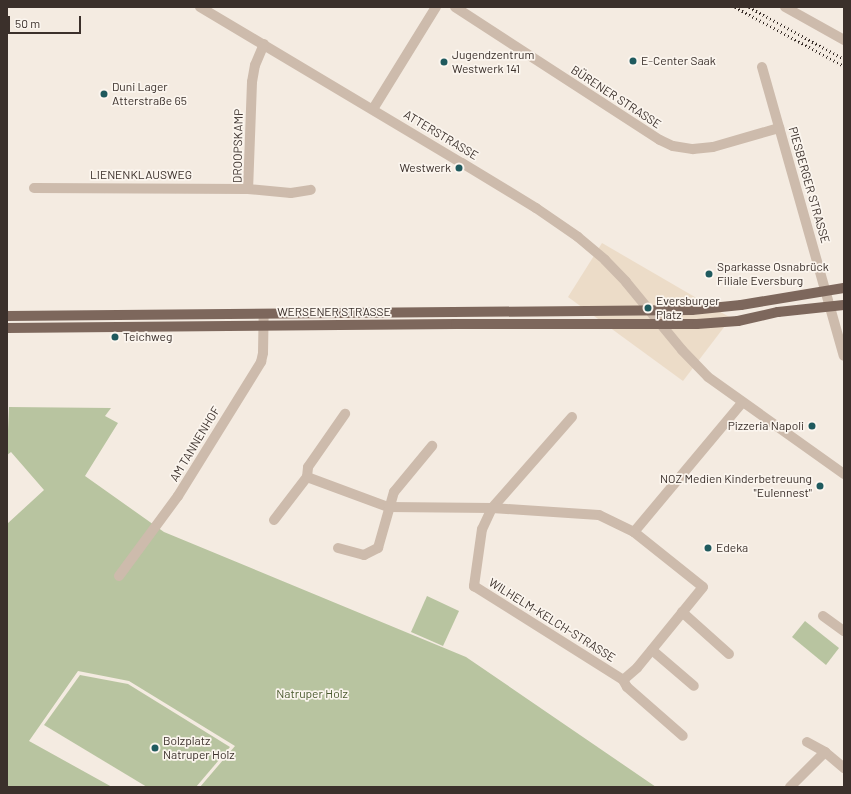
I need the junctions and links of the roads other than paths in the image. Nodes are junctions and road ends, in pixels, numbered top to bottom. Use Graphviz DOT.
graph roads {
  1 [pos="200,7"];
  2 [pos="436,7"];
  3 [pos="455,7"];
  4 [pos="785,7"];
  5 [pos="844,40"];
  6 [pos="264,44"];
  7 [pos="762,67"];
  8 [pos="373,110"];
  9 [pos="779,128"];
  10 [pos="34,188"];
  11 [pos="248,189"];
  12 [pos="311,190"];
  13 [pos="844,288"];
  14 [pos="826,291"];
  15 [pos="844,305"];
  16 [pos="830,306"];
  17 [pos="649,310"];
  18 [pos="264,314"];
  19 [pos="7,316"];
  20 [pos="264,325"];
  21 [pos="662,325"];
  22 [pos="7,328"];
  23 [pos="844,356"];
  24 [pos="742,403"];
  25 [pos="345,414"];
  26 [pos="572,417"];
  27 [pos="432,446"];
  28 [pos="844,474"];
  29 [pos="307,477"];
  30 [pos="388,507"];
  31 [pos="492,508"];
  32 [pos="274,520"];
  33 [pos="634,532"];
  34 [pos="338,548"];
  35 [pos="119,576"];
  36 [pos="682,612"];
  37 [pos="823,616"];
  38 [pos="844,630"];
  39 [pos="652,650"];
  40 [pos="729,654"];
  41 [pos="623,680"];
  42 [pos="694,686"];
  43 [pos="683,736"];
  44 [pos="807,742"];
  45 [pos="824,752"];
  46 [pos="844,768"];
  47 [pos="790,787"];
  1 -- 6 [label="street, ATTERSTRASSE"];
  2 -- 8 [label="street"];
  3 -- 9 [label="street, BÜRENER STRASSE"];
  4 -- 5 [label="street"];
  6 -- 8 [label="street, ATTERSTRASSE"];
  6 -- 11 [label="street, DROOPSKAMP"];
  7 -- 9 [label="street, PIESBERGER STRASSE"];
  8 -- 17 [label="street, ATTERSTRASSE"];
  9 -- 14 [label="street, PIESBERGER STRASSE"];
  10 -- 11 [label="street, LIENENKLAUSWEG"];
  11 -- 12 [label="street, DROOPSKAMP"];
  13 -- 14 [label="main road, WERSENER STRASSE"];
  14 -- 16 [label="street, PIESBERGER STRASSE"];
  14 -- 17 [label="main road, WERSENER STRASSE"];
  15 -- 16 [label="main road, WERSENER STRASSE"];
  16 -- 21 [label="main road, WERSENER STRASSE"];
  16 -- 23 [label="street, PIESBERGER STRASSE"];
  17 -- 18 [label="main road, WERSENER STRASSE"];
  17 -- 21 [label="street"];
  18 -- 19 [label="main road, WERSENER STRASSE"];
  18 -- 20 [label="street, AM TANNENHOF"];
  20 -- 21 [label="main road, WERSENER STRASSE"];
  20 -- 22 [label="main road, WERSENER STRASSE"];
  20 -- 35 [label="street, AM TANNENHOF"];
  21 -- 24 [label="street"];
  24 -- 28 [label="street"];
  24 -- 33 [label="street"];
  25 -- 29 [label="street"];
  26 -- 31 [label="street"];
  27 -- 30 [label="street"];
  29 -- 30 [label="street"];
  29 -- 32 [label="street"];
  30 -- 31 [label="street"];
  30 -- 34 [label="street"];
  31 -- 33 [label="street"];
  31 -- 41 [label="street, WILHELM-KELCH-STRASSE"];
  33 -- 36 [label="street"];
  36 -- 39 [label="street"];
  36 -- 40 [label="street"];
  37 -- 38 [label="street"];
  39 -- 41 [label="street"];
  39 -- 42 [label="street"];
  41 -- 43 [label="street, WILHELM-KELCH-STRASSE"];
  44 -- 45 [label="street"];
  45 -- 46 [label="street"];
  45 -- 47 [label="street"];
}
